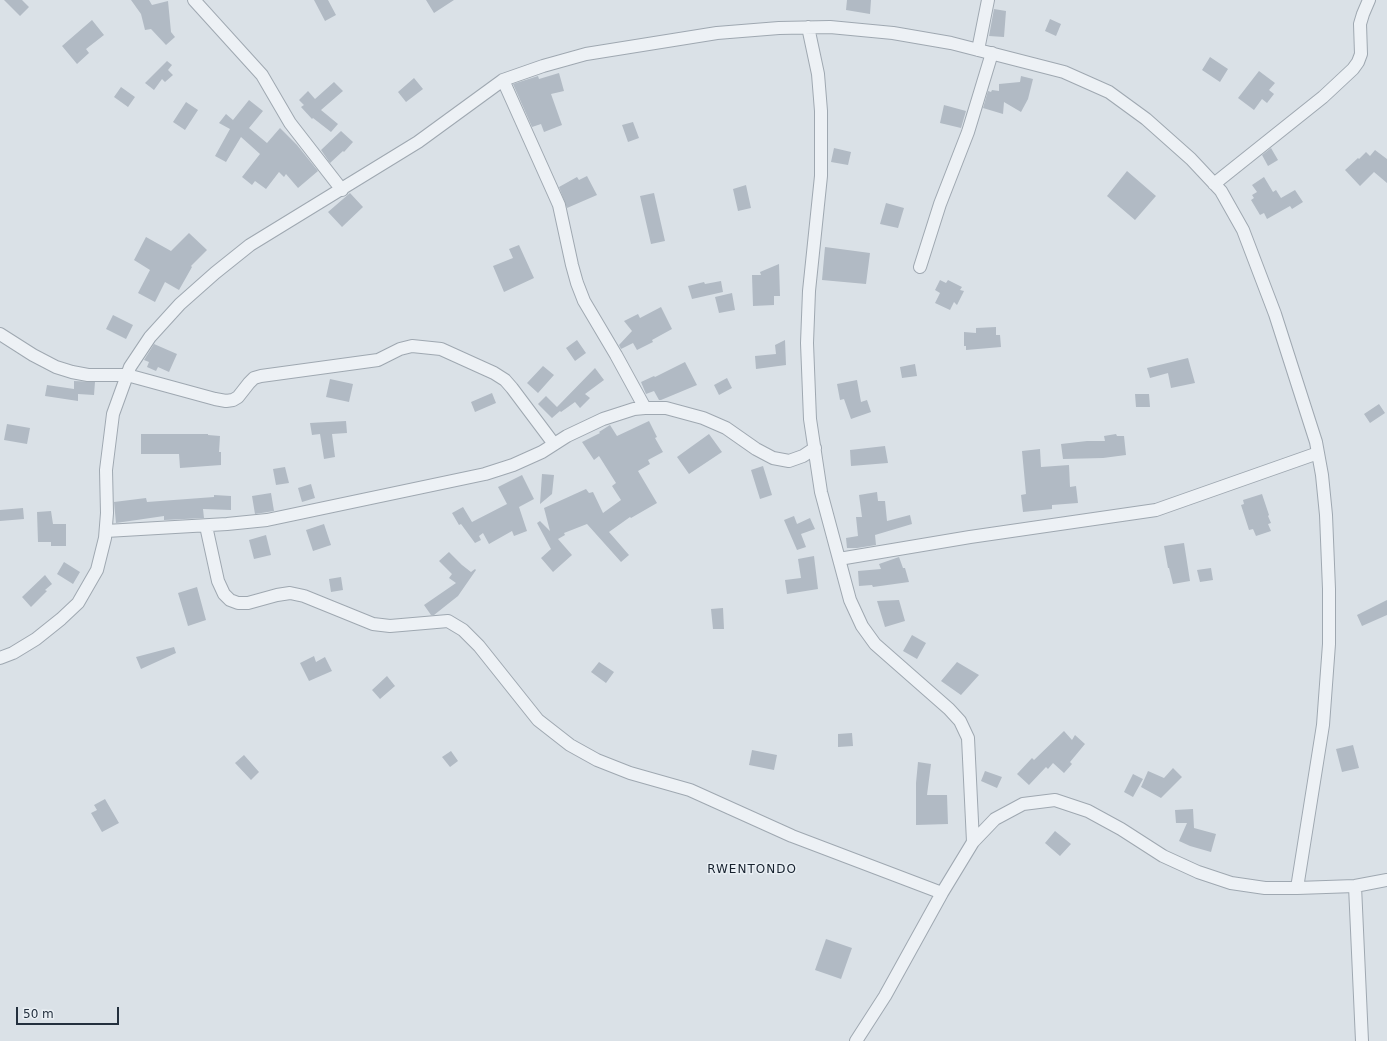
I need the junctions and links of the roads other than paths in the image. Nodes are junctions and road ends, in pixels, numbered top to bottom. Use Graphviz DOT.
graph roads {
  1 [pos="194,0"];
  2 [pos="988,0"];
  3 [pos="1370,0"];
  4 [pos="808,27"];
  5 [pos="978,50"];
  6 [pos="992,53"];
  7 [pos="503,80"];
  8 [pos="1214,184"];
  9 [pos="342,190"];
  10 [pos="920,267"];
  11 [pos="0,334"];
  12 [pos="127,376"];
  13 [pos="645,408"];
  14 [pos="554,444"];
  15 [pos="814,448"];
  16 [pos="1318,453"];
  17 [pos="206,526"];
  18 [pos="106,531"];
  19 [pos="839,559"];
  20 [pos="0,658"];
  21 [pos="973,842"];
  22 [pos="1387,880"];
  23 [pos="1355,886"];
  24 [pos="1297,888"];
  25 [pos="942,892"];
  26 [pos="856,1041"];
  27 [pos="1362,1041"];
  1 -- 9 [label="street"];
  2 -- 5 [label="street"];
  3 -- 8 [label="street"];
  4 -- 5 [label="street"];
  4 -- 7 [label="street"];
  4 -- 15 [label="street"];
  5 -- 6 [label="street"];
  6 -- 8 [label="street"];
  6 -- 10 [label="street"];
  7 -- 9 [label="street"];
  7 -- 13 [label="street"];
  8 -- 16 [label="street"];
  9 -- 12 [label="street"];
  11 -- 12 [label="street"];
  12 -- 14 [label="street"];
  12 -- 18 [label="street"];
  13 -- 14 [label="street"];
  13 -- 15 [label="street"];
  14 -- 17 [label="street"];
  15 -- 19 [label="street"];
  16 -- 19 [label="street"];
  16 -- 24 [label="street"];
  17 -- 18 [label="street"];
  17 -- 25 [label="street"];
  18 -- 20 [label="street"];
  19 -- 21 [label="street"];
  21 -- 24 [label="street"];
  21 -- 25 [label="street"];
  22 -- 23 [label="street"];
  23 -- 24 [label="street"];
  23 -- 27 [label="street"];
  25 -- 26 [label="street"];
}
